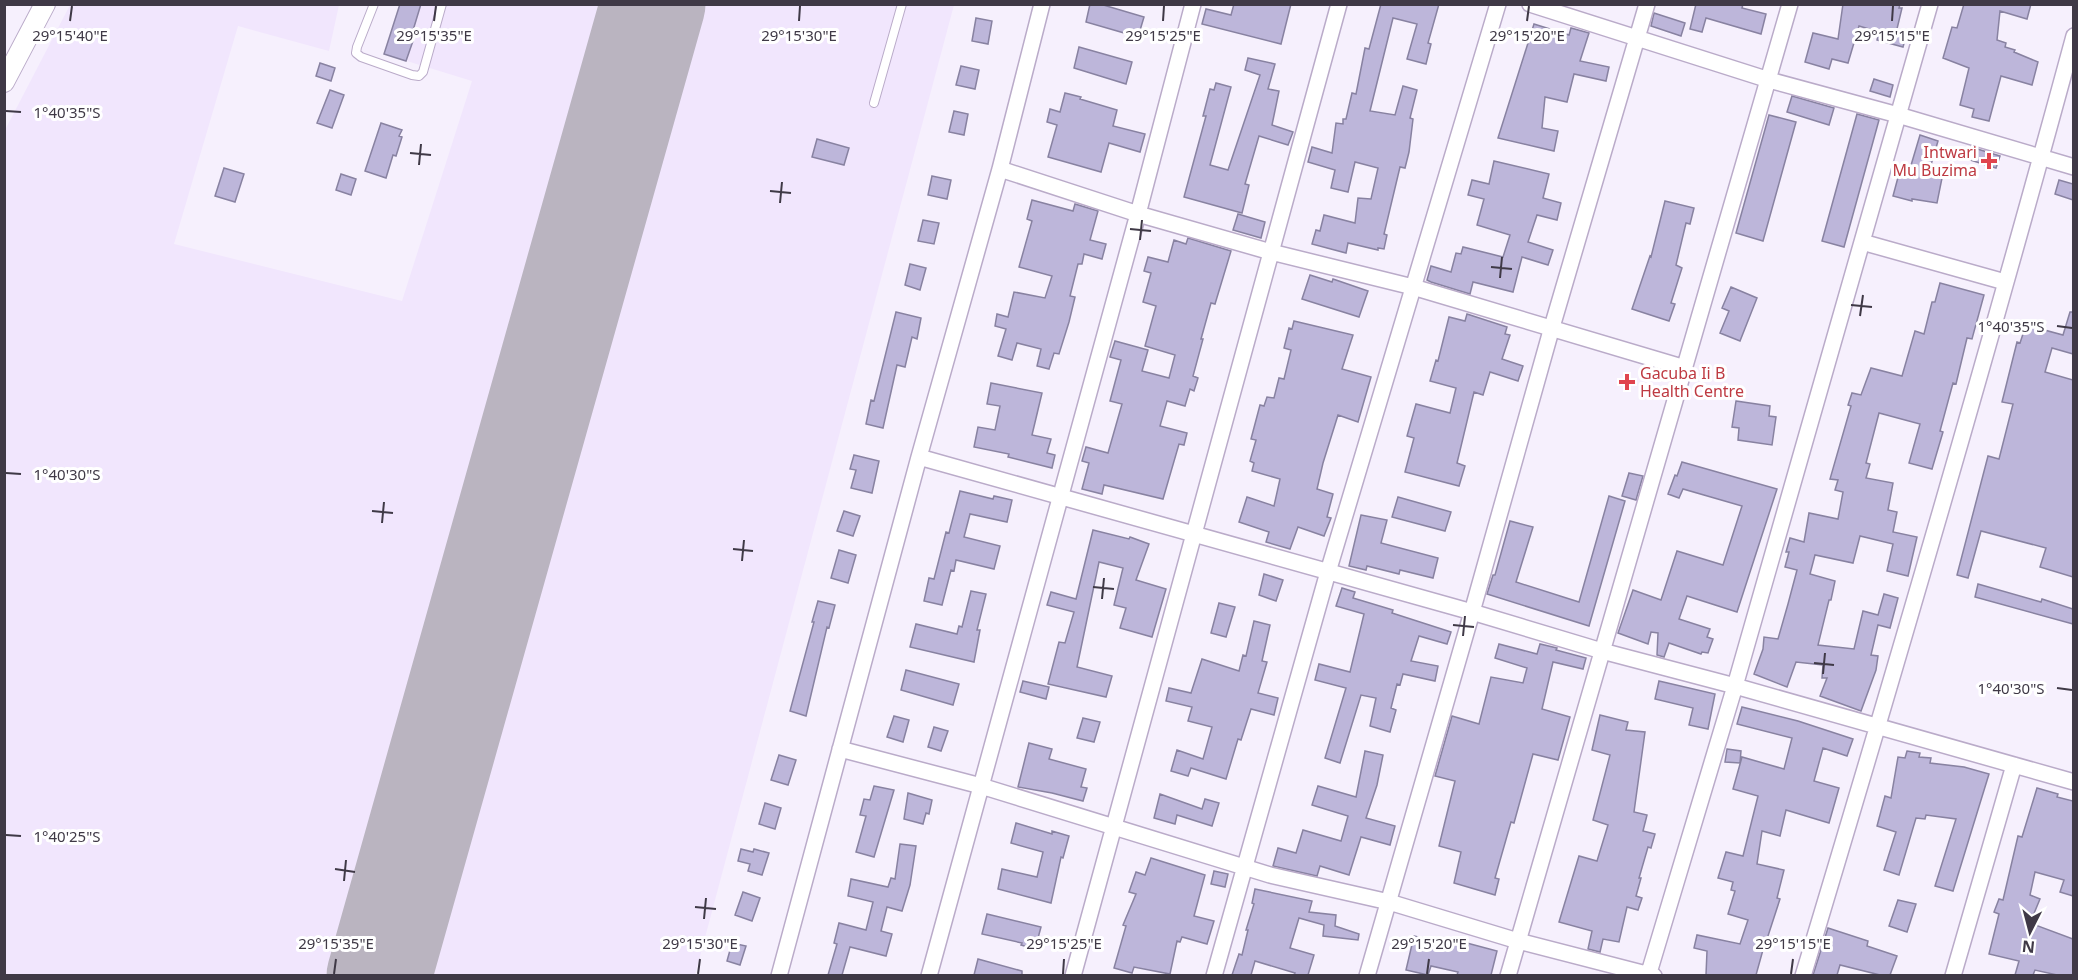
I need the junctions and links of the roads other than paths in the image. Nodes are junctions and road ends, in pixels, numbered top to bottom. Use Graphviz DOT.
graph roads {
  1 [pos="45,4"];
  2 [pos="374,4"];
  3 [pos="442,4"];
  4 [pos="902,4"];
  5 [pos="1042,4"];
  6 [pos="1193,4"];
  7 [pos="1339,4"];
  8 [pos="1498,4"];
  9 [pos="1530,4"];
  10 [pos="1647,4"];
  11 [pos="1790,4"];
  12 [pos="1930,4"];
  13 [pos="2073,36"];
  14 [pos="1638,39"];
  15 [pos="1769,80"];
  16 [pos="4,82"];
  17 [pos="874,103"];
  18 [pos="1898,115"];
  19 [pos="2041,157"];
  20 [pos="2073,167"];
  21 [pos="1000,169"];
  22 [pos="1138,213"];
  23 [pos="1862,242"];
  24 [pos="1271,252"];
  25 [pos="2005,282"];
  26 [pos="1413,287"];
  27 [pos="1552,327"];
  28 [pos="1685,368"];
  29 [pos="919,457"];
  30 [pos="1059,498"];
  31 [pos="1194,534"];
  32 [pos="1328,572"];
  33 [pos="1472,612"];
  34 [pos="1602,651"];
  35 [pos="1736,686"];
  36 [pos="1878,726"];
  37 [pos="840,749"];
  38 [pos="2014,765"];
  39 [pos="2073,782"];
  40 [pos="981,786"];
  41 [pos="1114,825"];
  42 [pos="1244,867"];
  43 [pos="1389,902"];
  44 [pos="1518,940"];
  45 [pos="779,975"];
  46 [pos="929,975"];
  47 [pos="1073,975"];
  48 [pos="1214,975"];
  49 [pos="1367,975"];
  50 [pos="1508,975"];
  51 [pos="1650,975"];
  52 [pos="1803,975"];
  53 [pos="1953,975"];
  1 -- 16 [label="street"];
  2 -- 3 [label="lane"];
  4 -- 17 [label="lane"];
  5 -- 21 [label="street"];
  6 -- 22 [label="street"];
  7 -- 24 [label="street"];
  8 -- 26 [label="street"];
  9 -- 14 [label="street"];
  10 -- 14 [label="street"];
  11 -- 15 [label="street"];
  12 -- 18 [label="street"];
  13 -- 19 [label="street"];
  14 -- 15 [label="street"];
  14 -- 27 [label="street"];
  15 -- 18 [label="street"];
  15 -- 28 [label="street"];
  18 -- 19 [label="street"];
  18 -- 23 [label="street"];
  19 -- 20 [label="street"];
  19 -- 25 [label="street"];
  21 -- 22 [label="street"];
  21 -- 29 [label="street"];
  22 -- 24 [label="street"];
  22 -- 30 [label="street"];
  23 -- 25 [label="street"];
  23 -- 35 [label="street"];
  24 -- 26 [label="street"];
  24 -- 31 [label="street"];
  25 -- 36 [label="street"];
  26 -- 27 [label="street"];
  26 -- 32 [label="street"];
  27 -- 28 [label="street"];
  27 -- 33 [label="street"];
  28 -- 34 [label="street"];
  29 -- 30 [label="street"];
  29 -- 37 [label="street"];
  30 -- 31 [label="street"];
  30 -- 40 [label="street"];
  31 -- 32 [label="street"];
  31 -- 41 [label="street"];
  32 -- 33 [label="street"];
  32 -- 42 [label="street"];
  33 -- 34 [label="street"];
  33 -- 43 [label="street"];
  34 -- 35 [label="street"];
  34 -- 44 [label="street"];
  35 -- 36 [label="street"];
  35 -- 51 [label="street"];
  36 -- 38 [label="street"];
  36 -- 52 [label="street"];
  37 -- 40 [label="street"];
  37 -- 45 [label="street"];
  38 -- 39 [label="street"];
  38 -- 53 [label="street"];
  40 -- 41 [label="street"];
  40 -- 46 [label="street"];
  41 -- 42 [label="street"];
  41 -- 47 [label="street"];
  42 -- 43 [label="street"];
  42 -- 48 [label="street"];
  43 -- 44 [label="street"];
  43 -- 49 [label="street"];
  44 -- 50 [label="street"];
  44 -- 51 [label="street"];
}
